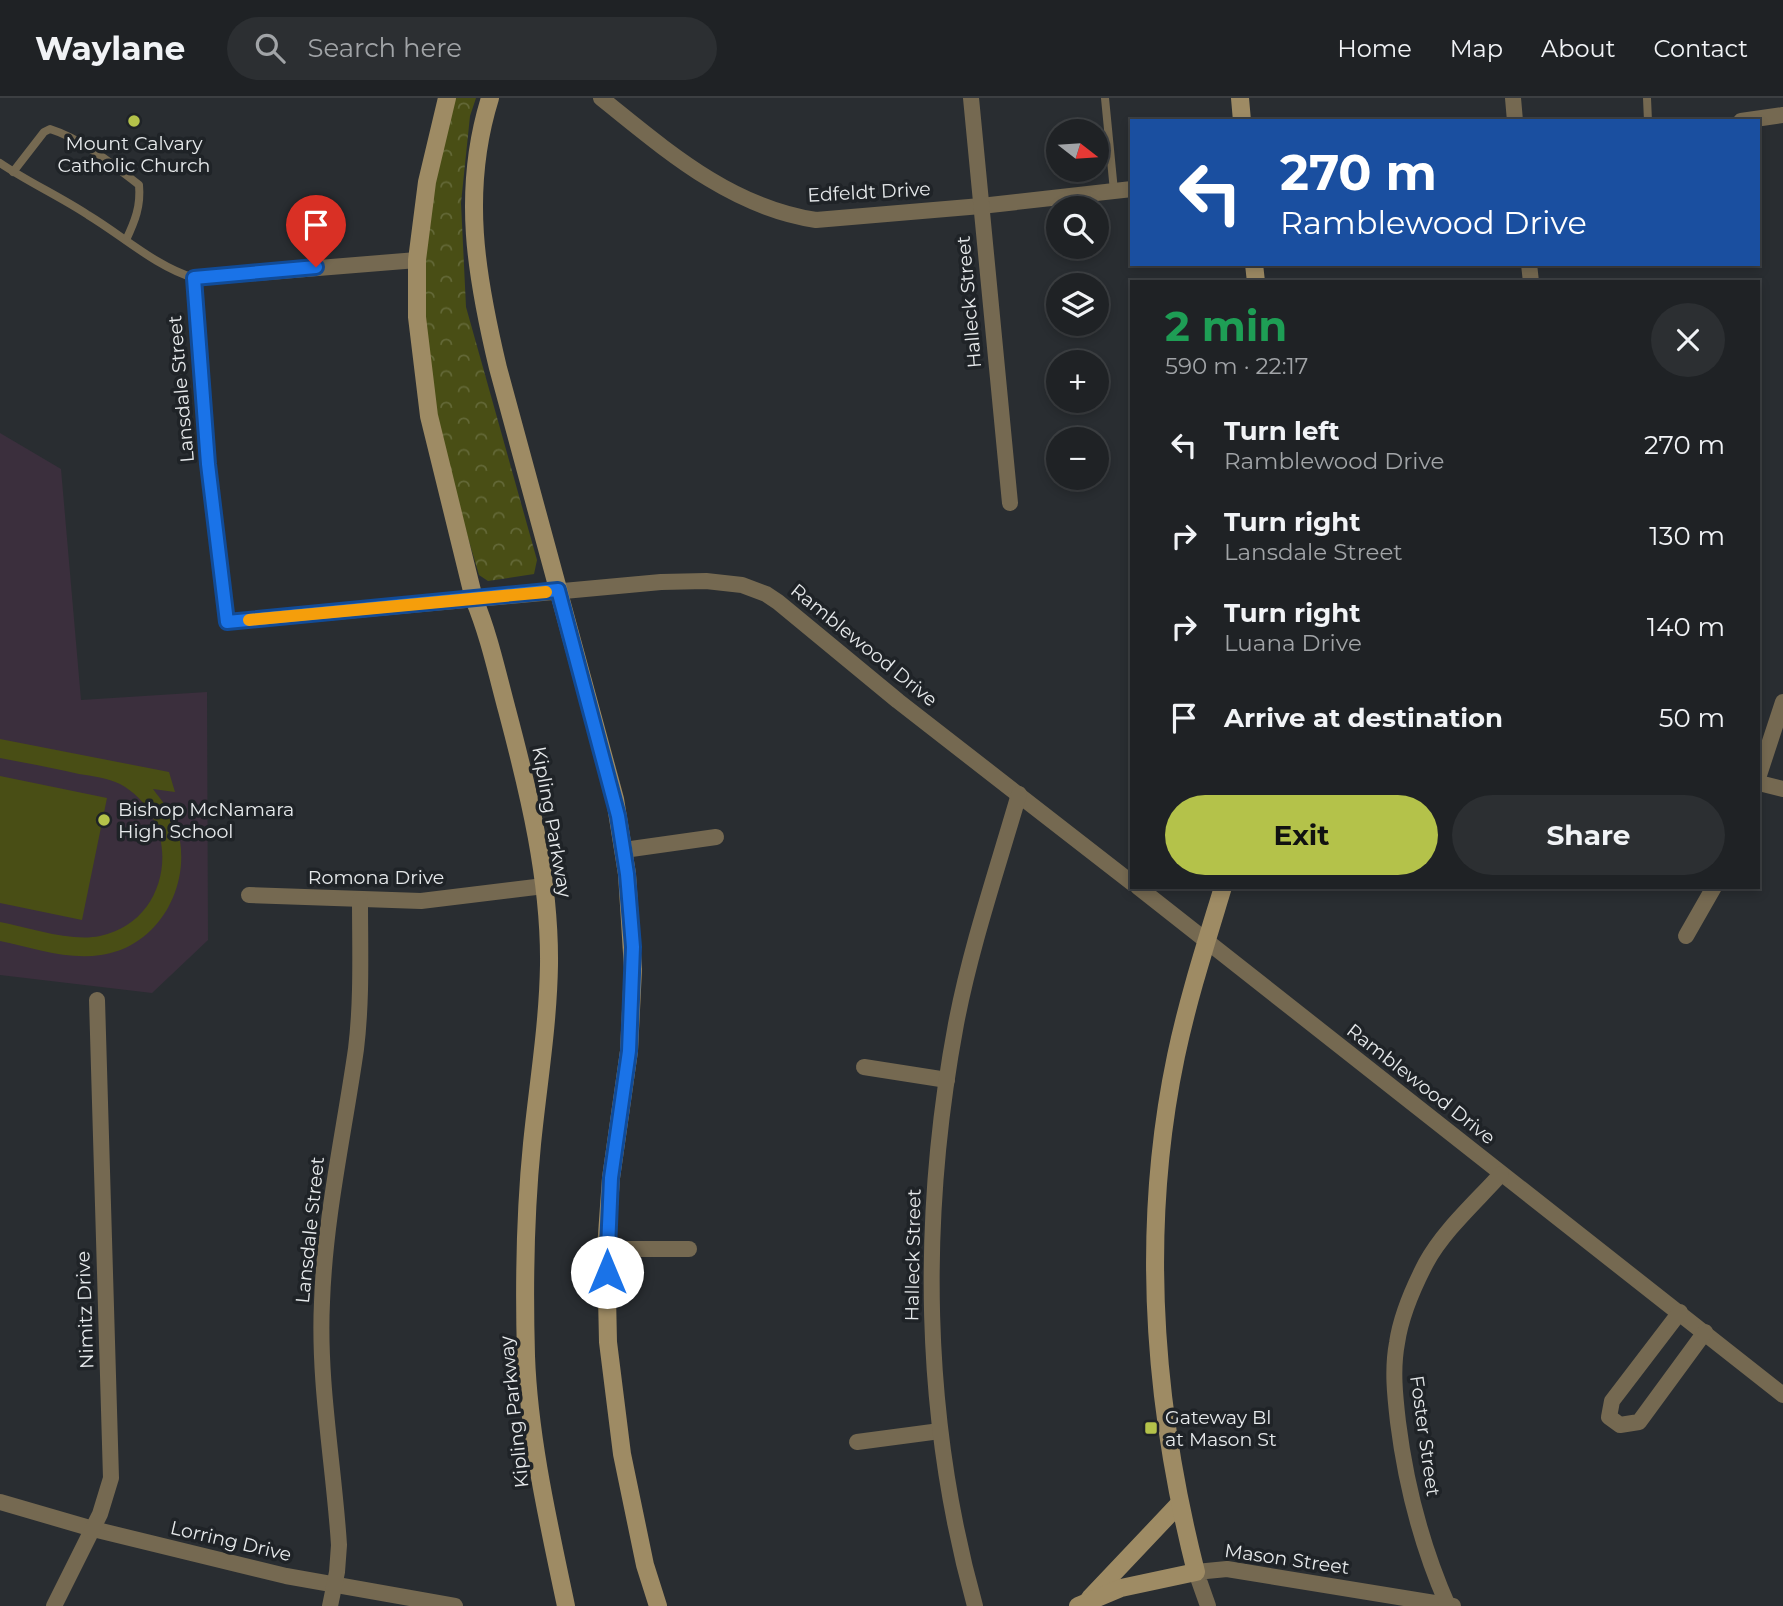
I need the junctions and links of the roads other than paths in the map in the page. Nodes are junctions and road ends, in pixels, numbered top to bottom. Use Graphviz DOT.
graph roads {
  1 [pos="447,98"];
  2 [pos="490,98"];
  3 [pos="601,98"];
  4 [pos="971,98"];
  5 [pos="1105,98"];
  6 [pos="1240,98"];
  7 [pos="1513,98"];
  8 [pos="1647,98"];
  9 [pos="1781,98"];
  10 [pos="1783,117"];
  11 [pos="1242,119"];
  12 [pos="1516,119"];
  13 [pos="1648,119"];
  14 [pos="1760,119"];
  15 [pos="0,163"];
  16 [pos="13,172"];
  17 [pos="1130,189"];
  18 [pos="1114,191"];
  19 [pos="981,206"];
  20 [pos="126,240"];
  21 [pos="417,260"];
  22 [pos="194,278"];
  23 [pos="1010,503"];
  24 [pos="558,590"];
  25 [pos="474,599"];
  26 [pos="227,622"];
  27 [pos="1783,702"];
  28 [pos="1760,772"];
  29 [pos="1760,783"];
  30 [pos="1783,789"];
  31 [pos="1019,794"];
  32 [pos="716,837"];
  33 [pos="624,850"];
  34 [pos="1130,881"];
  35 [pos="544,886"];
  36 [pos="1141,889"];
  37 [pos="1222,889"];
  38 [pos="1713,889"];
  39 [pos="249,895"];
  40 [pos="360,900"];
  41 [pos="1686,936"];
  42 [pos="1207,941"];
  43 [pos="97,1000"];
  44 [pos="864,1067"];
  45 [pos="947,1080"];
  46 [pos="1502,1174"];
  47 [pos="606,1248"];
  48 [pos="689,1249"];
  49 [pos="1680,1312"];
  50 [pos="1705,1332"];
  51 [pos="1783,1395"];
  52 [pos="940,1431"];
  53 [pos="857,1442"];
  54 [pos="0,1502"];
  55 [pos="1179,1504"];
  56 [pos="93,1529"];
  57 [pos="1196,1572"];
  58 [pos="334,1586"];
  59 [pos="1083,1603"];
  60 [pos="54,1606"];
  61 [pos="330,1606"];
  62 [pos="455,1606"];
  63 [pos="566,1606"];
  64 [pos="658,1606"];
  65 [pos="975,1606"];
  66 [pos="1208,1606"];
  67 [pos="1450,1606"];
  1 -- 21 [label="street, Kipling Parkway"];
  2 -- 24 [label="street"];
  3 -- 19 [label="street, Edfeldt Drive"];
  4 -- 19 [label="street, Halleck Street"];
  5 -- 18 [label="lane"];
  6 -- 11 [label="street"];
  7 -- 12 [label="street"];
  8 -- 13 [label="lane"];
  9 -- 10 [label="street"];
  10 -- 14 [label="street"];
  15 -- 16 [label="lane"];
  16 -- 20 [label="lane"];
  16 -- 20 [label="lane"];
  17 -- 18 [label="street, Edfeldt Drive"];
  18 -- 19 [label="street, Edfeldt Drive"];
  19 -- 23 [label="street, Halleck Street"];
  20 -- 22 [label="lane"];
  21 -- 22 [label="street"];
  21 -- 25 [label="street, Kipling Parkway"];
  22 -- 26 [label="street, Lansdale Street"];
  24 -- 25 [label="street, Ramblewood Drive"];
  24 -- 31 [label="street, Ramblewood Drive"];
  24 -- 33 [label="street"];
  25 -- 26 [label="street, Ramblewood Drive"];
  25 -- 35 [label="street, Kipling Parkway"];
  27 -- 28 [label="street"];
  29 -- 30 [label="street"];
  31 -- 34 [label="street, Ramblewood Drive"];
  31 -- 45 [label="street, Halleck Street"];
  32 -- 33 [label="street"];
  33 -- 47 [label="street"];
  35 -- 40 [label="street, Romona Drive"];
  35 -- 63 [label="street, Kipling Parkway"];
  36 -- 42 [label="street, Ramblewood Drive"];
  37 -- 42 [label="street"];
  38 -- 41 [label="street"];
  39 -- 40 [label="street, Romona Drive"];
  40 -- 58 [label="street, Lansdale Street"];
  42 -- 46 [label="street, Ramblewood Drive"];
  42 -- 55 [label="street"];
  43 -- 56 [label="street, Nimitz Drive"];
  44 -- 45 [label="street"];
  45 -- 52 [label="street, Halleck Street"];
  46 -- 49 [label="street, Ramblewood Drive"];
  46 -- 67 [label="street, Foster Street"];
  47 -- 48 [label="street"];
  47 -- 64 [label="street"];
  49 -- 50 [label="street, Ramblewood Drive"];
  49 -- 50 [label="street"];
  50 -- 51 [label="street, Ramblewood Drive"];
  52 -- 53 [label="street"];
  52 -- 65 [label="street, Halleck Street"];
  54 -- 56 [label="street, Lorring Drive"];
  55 -- 57 [label="street"];
  55 -- 59 [label="street"];
  56 -- 58 [label="street, Lorring Drive"];
  56 -- 60 [label="street, Nimitz Drive"];
  57 -- 59 [label="street, Mason Street"];
  57 -- 66 [label="street"];
  57 -- 67 [label="street, Mason Street"];
  58 -- 61 [label="street, Lansdale Street"];
  58 -- 62 [label="street, Lorring Drive"];
}
